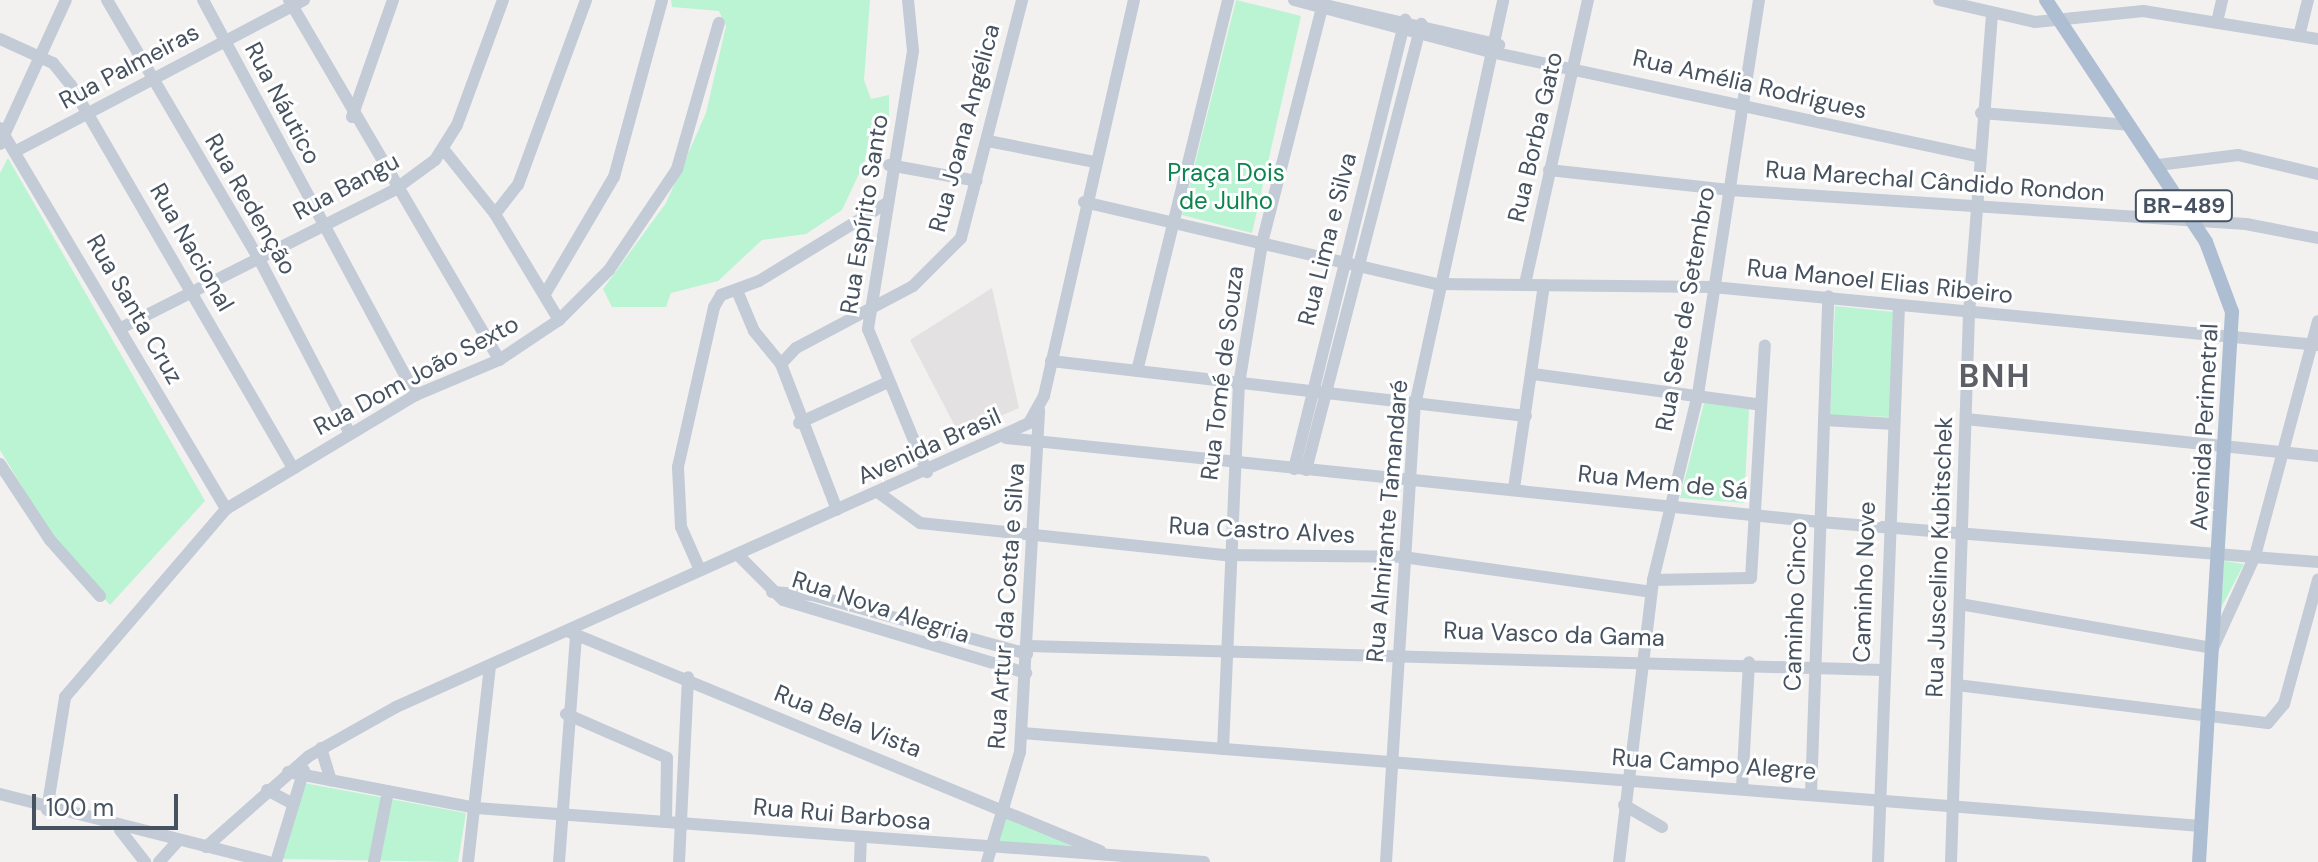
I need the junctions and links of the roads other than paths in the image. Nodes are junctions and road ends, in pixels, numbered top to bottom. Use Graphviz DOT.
graph roads {
  1 [pos="66,0"];
  2 [pos="107,0"];
  3 [pos="203,0"];
  4 [pos="393,0"];
  5 [pos="503,0"];
  6 [pos="586,0"];
  7 [pos="662,0"];
  8 [pos="908,0"];
  9 [pos="1022,0"];
  10 [pos="1134,0"];
  11 [pos="1228,0"];
  12 [pos="1294,0"];
  13 [pos="1503,0"];
  14 [pos="1588,0"];
  15 [pos="1759,0"];
  16 [pos="1939,0"];
  17 [pos="2046,0"];
  18 [pos="2222,0"];
  19 [pos="2308,0"];
  20 [pos="295,2"];
  21 [pos="1320,4"];
  22 [pos="2144,6"];
  23 [pos="1992,14"];
  24 [pos="2061,22"];
  25 [pos="2217,22"];
  26 [pos="719,23"];
  27 [pos="1404,25"];
  28 [pos="1419,29"];
  29 [pos="2299,36"];
  30 [pos="0,39"];
  31 [pos="225,39"];
  32 [pos="2318,39"];
  33 [pos="1493,47"];
  34 [pos="41,59"];
  35 [pos="1573,65"];
  36 [pos="153,78"];
  37 [pos="1740,106"];
  38 [pos="1981,113"];
  39 [pos="89,114"];
  40 [pos="352,117"];
  41 [pos="2129,125"];
  42 [pos="3,129"];
  43 [pos="988,141"];
  44 [pos="0,144"];
  45 [pos="18,150"];
  46 [pos="444,150"];
  47 [pos="1977,156"];
  48 [pos="1094,162"];
  49 [pos="889,165"];
  50 [pos="2158,165"];
  51 [pos="1549,170"];
  52 [pos="2318,174"];
  53 [pos="977,181"];
  54 [pos="394,190"];
  55 [pos="1729,190"];
  56 [pos="1084,202"];
  57 [pos="887,203"];
  58 [pos="1976,207"];
  59 [pos="495,214"];
  60 [pos="2193,220"];
  61 [pos="1174,222"];
  62 [pos="323,225"];
  63 [pos="2318,238"];
  64 [pos="1262,243"];
  65 [pos="258,257"];
  66 [pos="1351,264"];
  67 [pos="1436,284"];
  68 [pos="1525,284"];
  69 [pos="1544,285"];
  70 [pos="1713,287"];
  71 [pos="192,293"];
  72 [pos="738,293"];
  73 [pos="545,294"];
  74 [pos="1828,296"];
  75 [pos="1899,305"];
  76 [pos="868,313"];
  77 [pos="1969,313"];
  78 [pos="559,320"];
  79 [pos="2318,321"];
  80 [pos="121,328"];
  81 [pos="2234,337"];
  82 [pos="1765,345"];
  83 [pos="2315,345"];
  84 [pos="499,360"];
  85 [pos="1051,361"];
  86 [pos="781,364"];
  87 [pos="1137,371"];
  88 [pos="1533,374"];
  89 [pos="886,383"];
  90 [pos="1239,384"];
  91 [pos="1316,393"];
  92 [pos="1698,394"];
  93 [pos="416,395"];
  94 [pos="1415,405"];
  95 [pos="1761,405"];
  96 [pos="1039,411"];
  97 [pos="1526,416"];
  98 [pos="1966,419"];
  99 [pos="1824,420"];
  100 [pos="799,423"];
  101 [pos="1894,424"];
  102 [pos="350,434"];
  103 [pos="1003,438"];
  104 [pos="1038,442"];
  105 [pos="2228,443"];
  106 [pos="2287,450"];
  107 [pos="2318,456"];
  108 [pos="1230,463"];
  109 [pos="0,464"];
  110 [pos="293,468"];
  111 [pos="1300,470"];
  112 [pos="927,472"];
  113 [pos="1407,479"];
  114 [pos="1514,488"];
  115 [pos="879,493"];
  116 [pos="1668,505"];
  117 [pos="226,509"];
  118 [pos="837,510"];
  119 [pos="1754,515"];
  120 [pos="1820,522"];
  121 [pos="1888,526"];
  122 [pos="1961,532"];
  123 [pos="1036,534"];
  124 [pos="2218,553"];
  125 [pos="737,554"];
  126 [pos="1226,555"];
  127 [pos="2255,556"];
  128 [pos="1403,557"];
  129 [pos="2318,562"];
  130 [pos="700,570"];
  131 [pos="2318,580"];
  132 [pos="1652,586"];
  133 [pos="769,592"];
  134 [pos="100,596"];
  135 [pos="1960,604"];
  136 [pos="572,633"];
  137 [pos="1223,647"];
  138 [pos="2213,648"];
  139 [pos="1028,650"];
  140 [pos="1398,652"];
  141 [pos="1642,658"];
  142 [pos="1749,662"];
  143 [pos="1816,665"];
  144 [pos="490,666"];
  145 [pos="1883,670"];
  146 [pos="1026,673"];
  147 [pos="688,677"];
  148 [pos="1957,685"];
  149 [pos="566,714"];
  150 [pos="2207,719"];
  151 [pos="1022,733"];
  152 [pos="321,748"];
  153 [pos="1223,749"];
  154 [pos="309,756"];
  155 [pos="1393,763"];
  156 [pos="288,772"];
  157 [pos="302,775"];
  158 [pos="1626,779"];
  159 [pos="331,781"];
  160 [pos="1742,788"];
  161 [pos="267,790"];
  162 [pos="388,791"];
  163 [pos="0,794"];
  164 [pos="1811,794"];
  165 [pos="1879,800"];
  166 [pos="293,804"];
  167 [pos="1624,805"];
  168 [pos="1953,805"];
  169 [pos="1002,807"];
  170 [pos="476,808"];
  171 [pos="47,810"];
  172 [pos="557,814"];
  173 [pos="666,821"];
  174 [pos="681,822"];
  175 [pos="2201,826"];
  176 [pos="229,827"];
  177 [pos="1662,827"];
  178 [pos="120,830"];
  179 [pos="861,837"];
  180 [pos="177,842"];
  181 [pos="206,847"];
  182 [pos="987,847"];
  183 [pos="242,855"];
  184 [pos="1111,855"];
  185 [pos="145,862"];
  186 [pos="159,862"];
  187 [pos="269,862"];
  188 [pos="276,862"];
  189 [pos="374,862"];
  190 [pos="468,862"];
  191 [pos="559,862"];
  192 [pos="679,862"];
  193 [pos="860,862"];
  194 [pos="987,862"];
  195 [pos="1204,862"];
  196 [pos="1386,862"];
  197 [pos="1619,862"];
  198 [pos="1878,862"];
  199 [pos="1951,862"];
  200 [pos="2199,862"];
  1 -- 34 [label="street"];
  2 -- 36 [label="street, Rua Redenção"];
  3 -- 31 [label="street, Rua Náutico"];
  4 -- 40 [label="street"];
  5 -- 46 [label="street, Rua Bangu"];
  6 -- 59 [label="street"];
  7 -- 73 [label="street"];
  8 -- 49 [label="street, Rua Espírito Santo"];
  9 -- 43 [label="street, Rua Joana Angélica"];
  10 -- 48 [label="street"];
  11 -- 61 [label="street"];
  12 -- 21 [label="street"];
  13 -- 33 [label="street, Rua Almirante Tamandaré"];
  14 -- 35 [label="street, Rua Borba Gato"];
  15 -- 37 [label="street, Rua Sete de Setembro"];
  16 -- 23 [label="street"];
  17 -- 24 [label="main road, Avenida Perimetral / BR-489"];
  18 -- 25 [label="street"];
  19 -- 29 [label="street"];
  20 -- 31 [label="street, Rua Palmeiras"];
  20 -- 40 [label="street"];
  21 -- 27 [label="street, Rua Amélia Rodrigues"];
  21 -- 64 [label="street"];
  22 -- 24 [label="street"];
  22 -- 25 [label="street"];
  23 -- 24 [label="street"];
  23 -- 38 [label="street, Rua Juscelino Kubitschek"];
  24 -- 41 [label="main road, Avenida Perimetral / BR-489"];
  25 -- 29 [label="street"];
  26 -- 78 [label="street, Rua Dom João Sexto"];
  27 -- 28 [label="street, Rua Amélia Rodrigues"];
  27 -- 66 [label="street, Rua Lima e Silva"];
  28 -- 33 [label="street, Rua Amélia Rodrigues"];
  28 -- 66 [label="street, Rua Lima e Silva"];
  29 -- 32 [label="street"];
  30 -- 34 [label="street, Rua Nacional"];
  31 -- 36 [label="street, Rua Palmeiras"];
  31 -- 62 [label="street, Rua Náutico"];
  33 -- 35 [label="street, Rua Amélia Rodrigues"];
  33 -- 67 [label="street, Rua Almirante Tamandaré"];
  34 -- 39 [label="street, Rua Nacional"];
  34 -- 42 [label="street"];
  35 -- 37 [label="street, Rua Amélia Rodrigues"];
  35 -- 51 [label="street, Rua Borba Gato"];
  36 -- 39 [label="street, Rua Palmeiras"];
  36 -- 65 [label="street, Rua Redenção"];
  37 -- 47 [label="street, Rua Amélia Rodrigues"];
  37 -- 55 [label="street, Rua Sete de Setembro"];
  38 -- 41 [label="street"];
  38 -- 47 [label="street, Rua Juscelino Kubitschek"];
  39 -- 45 [label="street, Rua Palmeiras"];
  39 -- 71 [label="street, Rua Nacional"];
  40 -- 54 [label="street"];
  41 -- 50 [label="main road, Avenida Perimetral / BR-489"];
  42 -- 44 [label="street"];
  42 -- 45 [label="street, Rua Santa Cruz"];
  43 -- 48 [label="street"];
  43 -- 53 [label="street, Rua Joana Angélica"];
  45 -- 80 [label="street, Rua Santa Cruz"];
  46 -- 54 [label="street, Rua Bangu"];
  46 -- 59 [label="street"];
  47 -- 58 [label="street, Rua Juscelino Kubitschek"];
  48 -- 56 [label="street"];
  49 -- 53 [label="street"];
  49 -- 57 [label="street, Rua Espírito Santo"];
  50 -- 52 [label="street"];
  50 -- 60 [label="main road, Avenida Perimetral / BR-489"];
  51 -- 55 [label="street, Rua Marechal Cândido Rondon"];
  51 -- 68 [label="street, Rua Borba Gato"];
  53 -- 76 [label="street, Rua Joana Angélica"];
  54 -- 62 [label="street, Rua Bangu"];
  54 -- 84 [label="street"];
  55 -- 58 [label="street, Rua Marechal Cândido Rondon"];
  55 -- 70 [label="street, Rua Sete de Setembro"];
  56 -- 61 [label="street"];
  56 -- 85 [label="street"];
  57 -- 72 [label="street"];
  57 -- 76 [label="street, Rua Espírito Santo"];
  58 -- 60 [label="street, Rua Marechal Cândido Rondon"];
  58 -- 77 [label="street, Rua Juscelino Kubitschek"];
  59 -- 73 [label="street"];
  60 -- 63 [label="street, Rua Marechal Cândido Rondon"];
  60 -- 81 [label="main road, Avenida Perimetral / BR-489"];
  61 -- 64 [label="street"];
  61 -- 87 [label="street"];
  62 -- 65 [label="street, Rua Bangu"];
  62 -- 93 [label="street, Rua Náutico"];
  64 -- 66 [label="street, Rua Manoel Elias Ribeiro"];
  64 -- 90 [label="street, Rua Tomé de Souza"];
  65 -- 71 [label="street, Rua Bangu"];
  65 -- 102 [label="street, Rua Redenção"];
  66 -- 67 [label="street, Rua Manoel Elias Ribeiro"];
  66 -- 91 [label="street, Rua Lima e Silva"];
  67 -- 68 [label="street, Rua Manoel Elias Ribeiro"];
  67 -- 94 [label="street, Rua Almirante Tamandaré"];
  68 -- 69 [label="street, Rua Manoel Elias Ribeiro"];
  69 -- 70 [label="street, Rua Manoel Elias Ribeiro"];
  69 -- 88 [label="street"];
  70 -- 74 [label="street, Rua Manoel Elias Ribeiro"];
  70 -- 92 [label="street, Rua Sete de Setembro"];
  71 -- 80 [label="street, Rua Bangu"];
  71 -- 110 [label="street, Rua Nacional"];
  72 -- 86 [label="street"];
  72 -- 130 [label="street"];
  73 -- 78 [label="street"];
  74 -- 75 [label="street, Rua Manoel Elias Ribeiro"];
  74 -- 99 [label="street, Caminho Cinco"];
  75 -- 77 [label="street, Rua Manoel Elias Ribeiro"];
  75 -- 101 [label="street, Caminho Nove"];
  76 -- 86 [label="street, Rua Joana Angélica"];
  76 -- 89 [label="street, Rua Espírito Santo"];
  77 -- 81 [label="street, Rua Manoel Elias Ribeiro"];
  77 -- 98 [label="street, Rua Juscelino Kubitschek"];
  78 -- 84 [label="street, Rua Dom João Sexto"];
  79 -- 83 [label="street"];
  80 -- 117 [label="street, Rua Santa Cruz"];
  81 -- 83 [label="street, Rua Manoel Elias Ribeiro"];
  81 -- 105 [label="main road, Avenida Perimetral / BR-489"];
  82 -- 95 [label="street"];
  83 -- 106 [label="street"];
  84 -- 93 [label="street, Rua Dom João Sexto"];
  85 -- 87 [label="street"];
  85 -- 96 [label="street"];
  86 -- 100 [label="street"];
  87 -- 90 [label="street"];
  88 -- 92 [label="street"];
  88 -- 97 [label="street"];
  89 -- 100 [label="street"];
  89 -- 112 [label="street, Rua Espírito Santo"];
  90 -- 91 [label="street"];
  90 -- 108 [label="street, Rua Tomé de Souza"];
  91 -- 94 [label="street"];
  91 -- 111 [label="street, Rua Lima e Silva"];
  92 -- 95 [label="street"];
  92 -- 116 [label="street, Rua Sete de Setembro"];
  93 -- 102 [label="street, Rua Dom João Sexto"];
  94 -- 97 [label="street"];
  94 -- 113 [label="street, Rua Almirante Tamandaré"];
  95 -- 119 [label="street"];
  96 -- 103 [label="street, Avenida Brasil"];
  96 -- 104 [label="street, Rua Artur da Costa e Silva"];
  97 -- 114 [label="street"];
  98 -- 105 [label="street"];
  98 -- 122 [label="street, Rua Juscelino Kubitschek"];
  99 -- 101 [label="street"];
  99 -- 120 [label="street, Caminho Cinco"];
  100 -- 118 [label="street"];
  101 -- 121 [label="street, Caminho Nove"];
  102 -- 110 [label="street, Rua Dom João Sexto"];
  103 -- 104 [label="street, Rua Mem de Sá"];
  103 -- 112 [label="street, Avenida Brasil"];
  104 -- 108 [label="street, Rua Mem de Sá"];
  104 -- 123 [label="street, Rua Artur da Costa e Silva"];
  105 -- 106 [label="street"];
  105 -- 124 [label="main road, Avenida Perimetral / BR-489"];
  106 -- 107 [label="street"];
  106 -- 127 [label="street"];
  108 -- 111 [label="street, Rua Mem de Sá"];
  108 -- 126 [label="street, Rua Tomé de Souza"];
  109 -- 134 [label="street"];
  110 -- 117 [label="street, Rua Dom João Sexto"];
  111 -- 113 [label="street, Rua Mem de Sá"];
  112 -- 115 [label="street, Avenida Brasil"];
  113 -- 114 [label="street, Rua Mem de Sá"];
  113 -- 128 [label="street, Rua Almirante Tamandaré"];
  114 -- 116 [label="street, Rua Mem de Sá"];
  115 -- 118 [label="street, Avenida Brasil"];
  115 -- 123 [label="street, Rua Castro Alves"];
  116 -- 119 [label="street, Rua Mem de Sá"];
  116 -- 132 [label="street, Rua Sete de Setembro"];
  117 -- 171 [label="street, Rua Dom João Sexto"];
  118 -- 125 [label="street, Avenida Brasil"];
  119 -- 120 [label="street, Rua Mem de Sá"];
  119 -- 132 [label="street, Rua Castro Alves"];
  120 -- 121 [label="street, Rua Mem de Sá"];
  120 -- 143 [label="street, Caminho Cinco"];
  121 -- 122 [label="street, Rua Mem de Sá"];
  121 -- 145 [label="street, Caminho Nove"];
  122 -- 124 [label="street, Rua Mem de Sá"];
  122 -- 135 [label="street, Rua Juscelino Kubitschek"];
  123 -- 126 [label="street, Rua Castro Alves"];
  123 -- 139 [label="street, Rua Artur da Costa e Silva"];
  124 -- 127 [label="street, Rua Mem de Sá"];
  124 -- 138 [label="main road, Avenida Perimetral / BR-489"];
  125 -- 130 [label="street, Avenida Brasil"];
  125 -- 133 [label="street, Rua Nova Alegria"];
  126 -- 128 [label="street, Rua Castro Alves"];
  126 -- 137 [label="street, Rua Tomé de Souza"];
  127 -- 129 [label="street, Rua Mem de Sá"];
  127 -- 138 [label="street"];
  128 -- 132 [label="street, Rua Castro Alves"];
  128 -- 140 [label="street, Rua Almirante Tamandaré"];
  130 -- 136 [label="street, Avenida Brasil"];
  131 -- 150 [label="street"];
  132 -- 141 [label="street, Rua Sete de Setembro"];
  133 -- 139 [label="street, Rua Nova Alegria"];
  133 -- 146 [label="street, Rua Nova Alegria"];
  135 -- 138 [label="street"];
  135 -- 148 [label="street, Rua Juscelino Kubitschek"];
  136 -- 144 [label="street, Avenida Brasil"];
  136 -- 147 [label="street, Rua Bela Vista"];
  136 -- 149 [label="street"];
  137 -- 139 [label="street, Rua Nova Alegria"];
  137 -- 140 [label="street, Rua Vasco da Gama"];
  137 -- 153 [label="street, Rua Tomé de Souza"];
  138 -- 150 [label="main road, Avenida Perimetral / BR-489"];
  139 -- 146 [label="street, Rua Artur da Costa e Silva"];
  140 -- 141 [label="street, Rua Vasco da Gama"];
  140 -- 155 [label="street, Rua Almirante Tamandaré"];
  141 -- 142 [label="street, Rua Vasco da Gama"];
  141 -- 158 [label="street, Rua Sete de Setembro"];
  142 -- 143 [label="street, Rua Vasco da Gama"];
  142 -- 160 [label="street"];
  143 -- 145 [label="street, Rua Vasco da Gama"];
  143 -- 164 [label="street, Caminho Cinco"];
  144 -- 152 [label="street, Avenida Brasil"];
  144 -- 170 [label="street"];
  145 -- 165 [label="street, Caminho Nove"];
  146 -- 151 [label="street, Rua Artur da Costa e Silva"];
  147 -- 169 [label="street, Rua Bela Vista"];
  147 -- 174 [label="street"];
  148 -- 150 [label="street"];
  148 -- 168 [label="street, Rua Juscelino Kubitschek"];
  149 -- 172 [label="street"];
  149 -- 173 [label="street"];
  150 -- 175 [label="main road, Avenida Perimetral / BR-489"];
  151 -- 153 [label="street, Rua Campo Alegre"];
  151 -- 169 [label="street, Rua Artur da Costa e Silva"];
  152 -- 154 [label="street, Avenida Brasil"];
  152 -- 159 [label="street"];
  153 -- 155 [label="street, Rua Campo Alegre"];
  154 -- 156 [label="street, Avenida Brasil"];
  154 -- 157 [label="street"];
  155 -- 158 [label="street, Rua Campo Alegre"];
  155 -- 196 [label="street, Rua Almirante Tamandaré"];
  156 -- 157 [label="street, Rua Rui Barbosa"];
  156 -- 161 [label="street, Avenida Brasil"];
  157 -- 159 [label="street, Rua Rui Barbosa"];
  157 -- 166 [label="street"];
  158 -- 160 [label="street, Rua Campo Alegre"];
  158 -- 167 [label="street, Rua Sete de Setembro"];
  159 -- 162 [label="street, Rua Rui Barbosa"];
  160 -- 164 [label="street, Rua Campo Alegre"];
  161 -- 166 [label="street"];
  161 -- 176 [label="street, Avenida Brasil"];
  162 -- 170 [label="street, Rua Rui Barbosa"];
  162 -- 189 [label="street"];
  163 -- 171 [label="street"];
  164 -- 165 [label="street, Rua Campo Alegre"];
  165 -- 168 [label="street, Rua Campo Alegre"];
  165 -- 198 [label="street, Caminho Nove"];
  166 -- 188 [label="street"];
  167 -- 177 [label="street"];
  167 -- 197 [label="street, Rua Sete de Setembro"];
  168 -- 175 [label="street, Rua Campo Alegre"];
  168 -- 199 [label="street, Rua Juscelino Kubitschek"];
  169 -- 182 [label="street, Rua Artur da Costa e Silva"];
  169 -- 184 [label="street, Rua Bela Vista"];
  170 -- 172 [label="street, Rua Rui Barbosa"];
  170 -- 190 [label="street"];
  171 -- 178 [label="street"];
  172 -- 173 [label="street, Rua Rui Barbosa"];
  172 -- 191 [label="street"];
  173 -- 174 [label="street, Rua Rui Barbosa"];
  174 -- 179 [label="street, Rua Rui Barbosa"];
  174 -- 192 [label="street"];
  175 -- 200 [label="main road, Avenida Perimetral / BR-489"];
  176 -- 181 [label="street, Avenida Brasil"];
  176 -- 183 [label="street"];
  178 -- 180 [label="street"];
  178 -- 185 [label="street"];
  179 -- 182 [label="street, Rua Rui Barbosa"];
  179 -- 193 [label="street"];
  180 -- 181 [label="street"];
  180 -- 186 [label="street"];
  181 -- 183 [label="street"];
  182 -- 184 [label="street, Rua Rui Barbosa"];
  182 -- 194 [label="street"];
  183 -- 187 [label="street"];
  184 -- 195 [label="street, Rua Rui Barbosa"];
}
